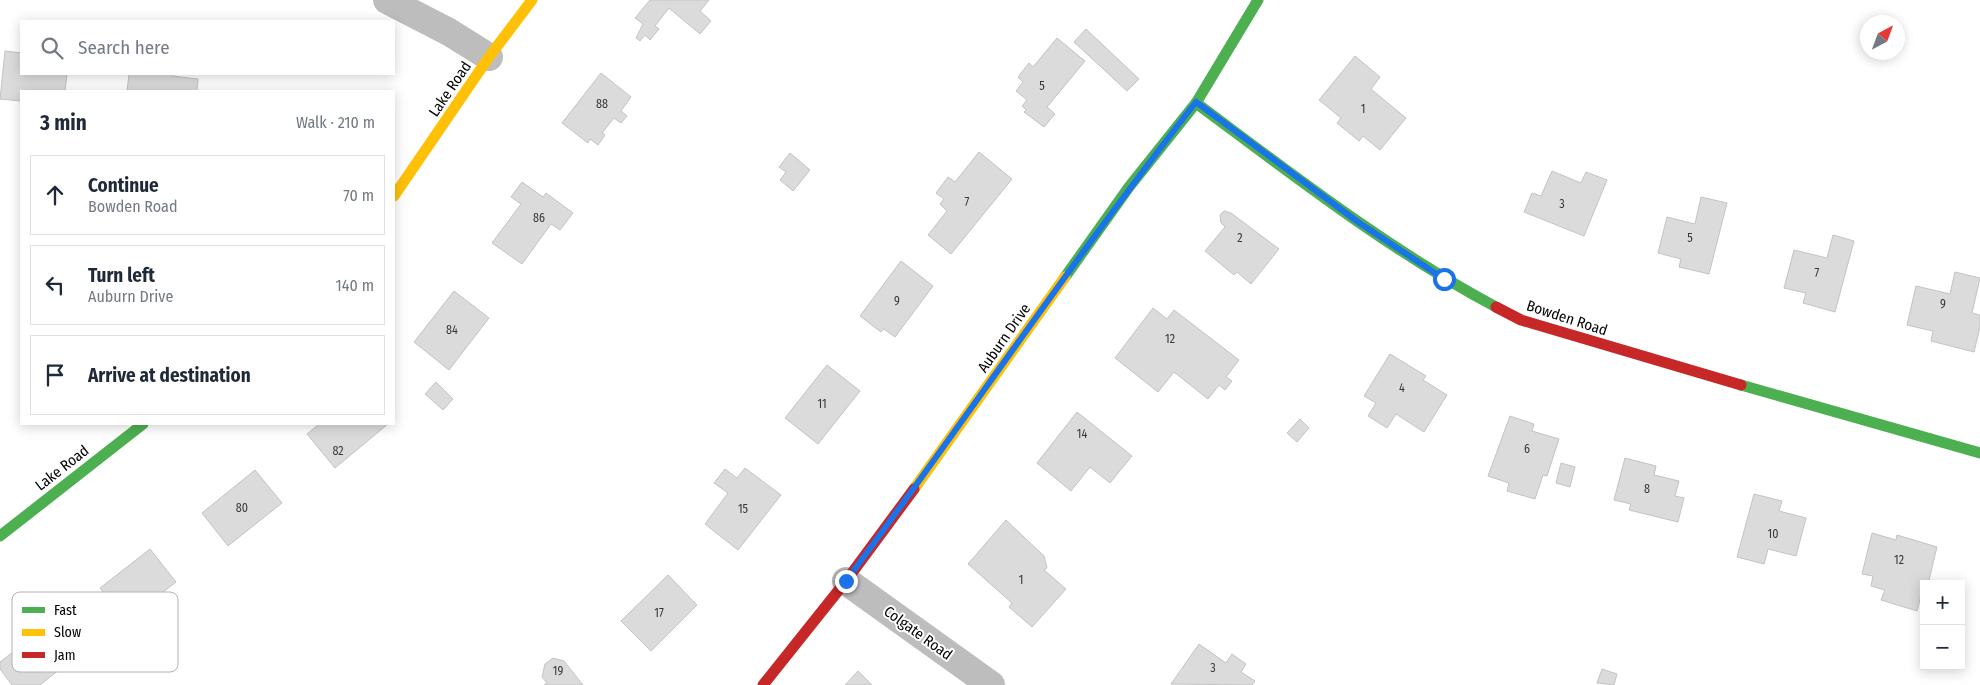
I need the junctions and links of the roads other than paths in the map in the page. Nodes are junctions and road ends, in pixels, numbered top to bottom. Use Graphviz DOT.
graph roads {
  1 [pos="387,0"];
  2 [pos="532,0"];
  3 [pos="1258,0"];
  4 [pos="489,57"];
  5 [pos="1196,102"];
  6 [pos="395,195"];
  7 [pos="142,425"];
  8 [pos="1980,453"];
  9 [pos="0,536"];
  10 [pos="846,581"];
  11 [pos="763,685"];
  12 [pos="991,685"];
  1 -- 4 [label="street"];
  2 -- 4 [label="street, Lake Road"];
  3 -- 5 [label="street, Auburn Drive"];
  4 -- 6 [label="street, Lake Road"];
  5 -- 8 [label="street, Bowden Road"];
  5 -- 10 [label="street, Auburn Drive"];
  7 -- 9 [label="street, Lake Road"];
  10 -- 11 [label="street, Auburn Drive"];
  10 -- 12 [label="street, Colgate Road"];
}
